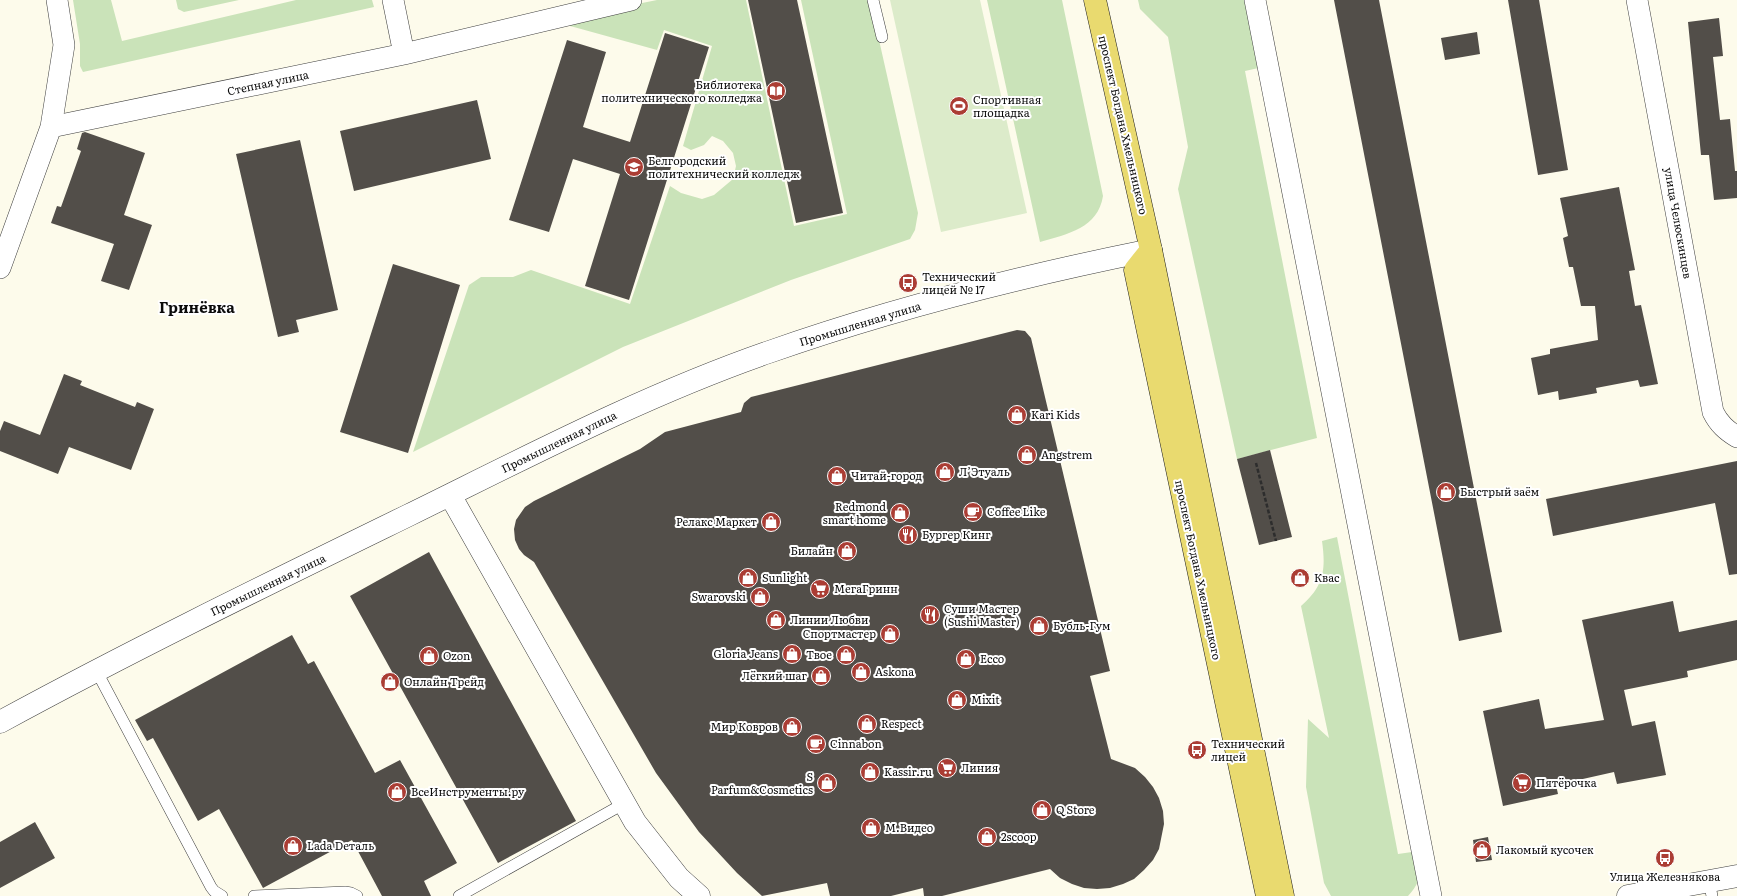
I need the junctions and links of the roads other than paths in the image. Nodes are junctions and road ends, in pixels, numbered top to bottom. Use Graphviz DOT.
graph roads {
  1 [pos="57,0"];
  2 [pos="393,0"];
  3 [pos="631,0"];
  4 [pos="873,0"];
  5 [pos="1095,0"];
  6 [pos="1255,0"];
  7 [pos="1637,0"];
  8 [pos="882,37"];
  9 [pos="404,54"];
  10 [pos="51,127"];
  11 [pos="1151,250"];
  12 [pos="0,268"];
  13 [pos="1737,437"];
  14 [pos="450,495"];
  15 [pos="96,670"];
  16 [pos="0,722"];
  17 [pos="625,803"];
  18 [pos="1737,876"];
  19 [pos="1710,888"];
  20 [pos="222,896"];
  21 [pos="254,896"];
  22 [pos="357,896"];
  23 [pos="458,896"];
  24 [pos="699,896"];
  25 [pos="1267,896"];
  26 [pos="1284,896"];
  27 [pos="1431,896"];
  28 [pos="1628,896"];
  1 -- 10 [label="street"];
  2 -- 9 [label="street"];
  3 -- 9 [label="street, Степная улица"];
  4 -- 8 [label="lane"];
  5 -- 11 [label="main road, проспект Богдана Хмельницкого"];
  6 -- 27 [label="street"];
  7 -- 13 [label="street, улица Челюскинцев"];
  9 -- 10 [label="street, Степная улица"];
  10 -- 12 [label="street"];
  11 -- 14 [label="street, Промышленная улица"];
  11 -- 25 [label="main road, проспект Богдана Хмельницкого"];
  11 -- 26 [label="main road, проспект Богдана Хмельницкого"];
  14 -- 15 [label="street, Промышленная улица"];
  14 -- 17 [label="street"];
  15 -- 16 [label="street, Промышленная улица"];
  15 -- 20 [label="lane"];
  17 -- 23 [label="lane"];
  17 -- 24 [label="street"];
  18 -- 19 [label="street"];
  19 -- 28 [label="street"];
  21 -- 22 [label="lane"];
}
